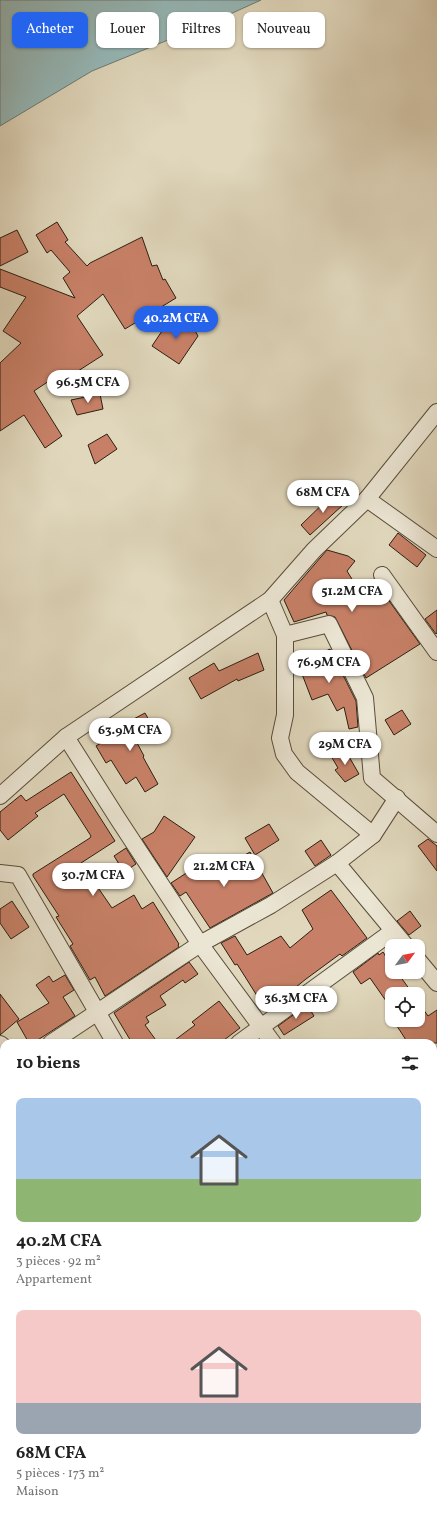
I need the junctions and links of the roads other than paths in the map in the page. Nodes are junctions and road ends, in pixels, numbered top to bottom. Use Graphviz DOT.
graph roads {
  1 [pos="437,412"];
  2 [pos="367,499"];
  3 [pos="437,549"];
  4 [pos="382,575"];
  5 [pos="270,600"];
  6 [pos="285,634"];
  7 [pos="437,652"];
  8 [pos="66,737"];
  9 [pos="0,796"];
  10 [pos="397,798"];
  11 [pos="437,834"];
  12 [pos="373,835"];
  13 [pos="337,863"];
  14 [pos="0,873"];
  15 [pos="393,931"];
  16 [pos="400,939"];
  17 [pos="200,944"];
  18 [pos="425,968"];
  19 [pos="437,983"];
  20 [pos="97,1013"];
  21 [pos="261,1026"];
  22 [pos="57,1039"];
  23 [pos="113,1039"];
  24 [pos="244,1039"];
  25 [pos="270,1039"];
  1 -- 2 [label="street"];
  2 -- 3 [label="street"];
  2 -- 5 [label="street"];
  4 -- 7 [label="street"];
  5 -- 6 [label="street"];
  5 -- 8 [label="street"];
  6 -- 10 [label="street"];
  6 -- 12 [label="street"];
  8 -- 9 [label="street"];
  8 -- 17 [label="street"];
  10 -- 11 [label="street"];
  10 -- 12 [label="street"];
  12 -- 13 [label="street"];
  13 -- 15 [label="street"];
  13 -- 17 [label="street"];
  14 -- 20 [label="street"];
  15 -- 16 [label="street"];
  15 -- 21 [label="street"];
  17 -- 20 [label="street"];
  17 -- 21 [label="street"];
  18 -- 19 [label="street"];
  20 -- 22 [label="street"];
  20 -- 23 [label="street"];
  21 -- 24 [label="street"];
  21 -- 25 [label="street"];
}
